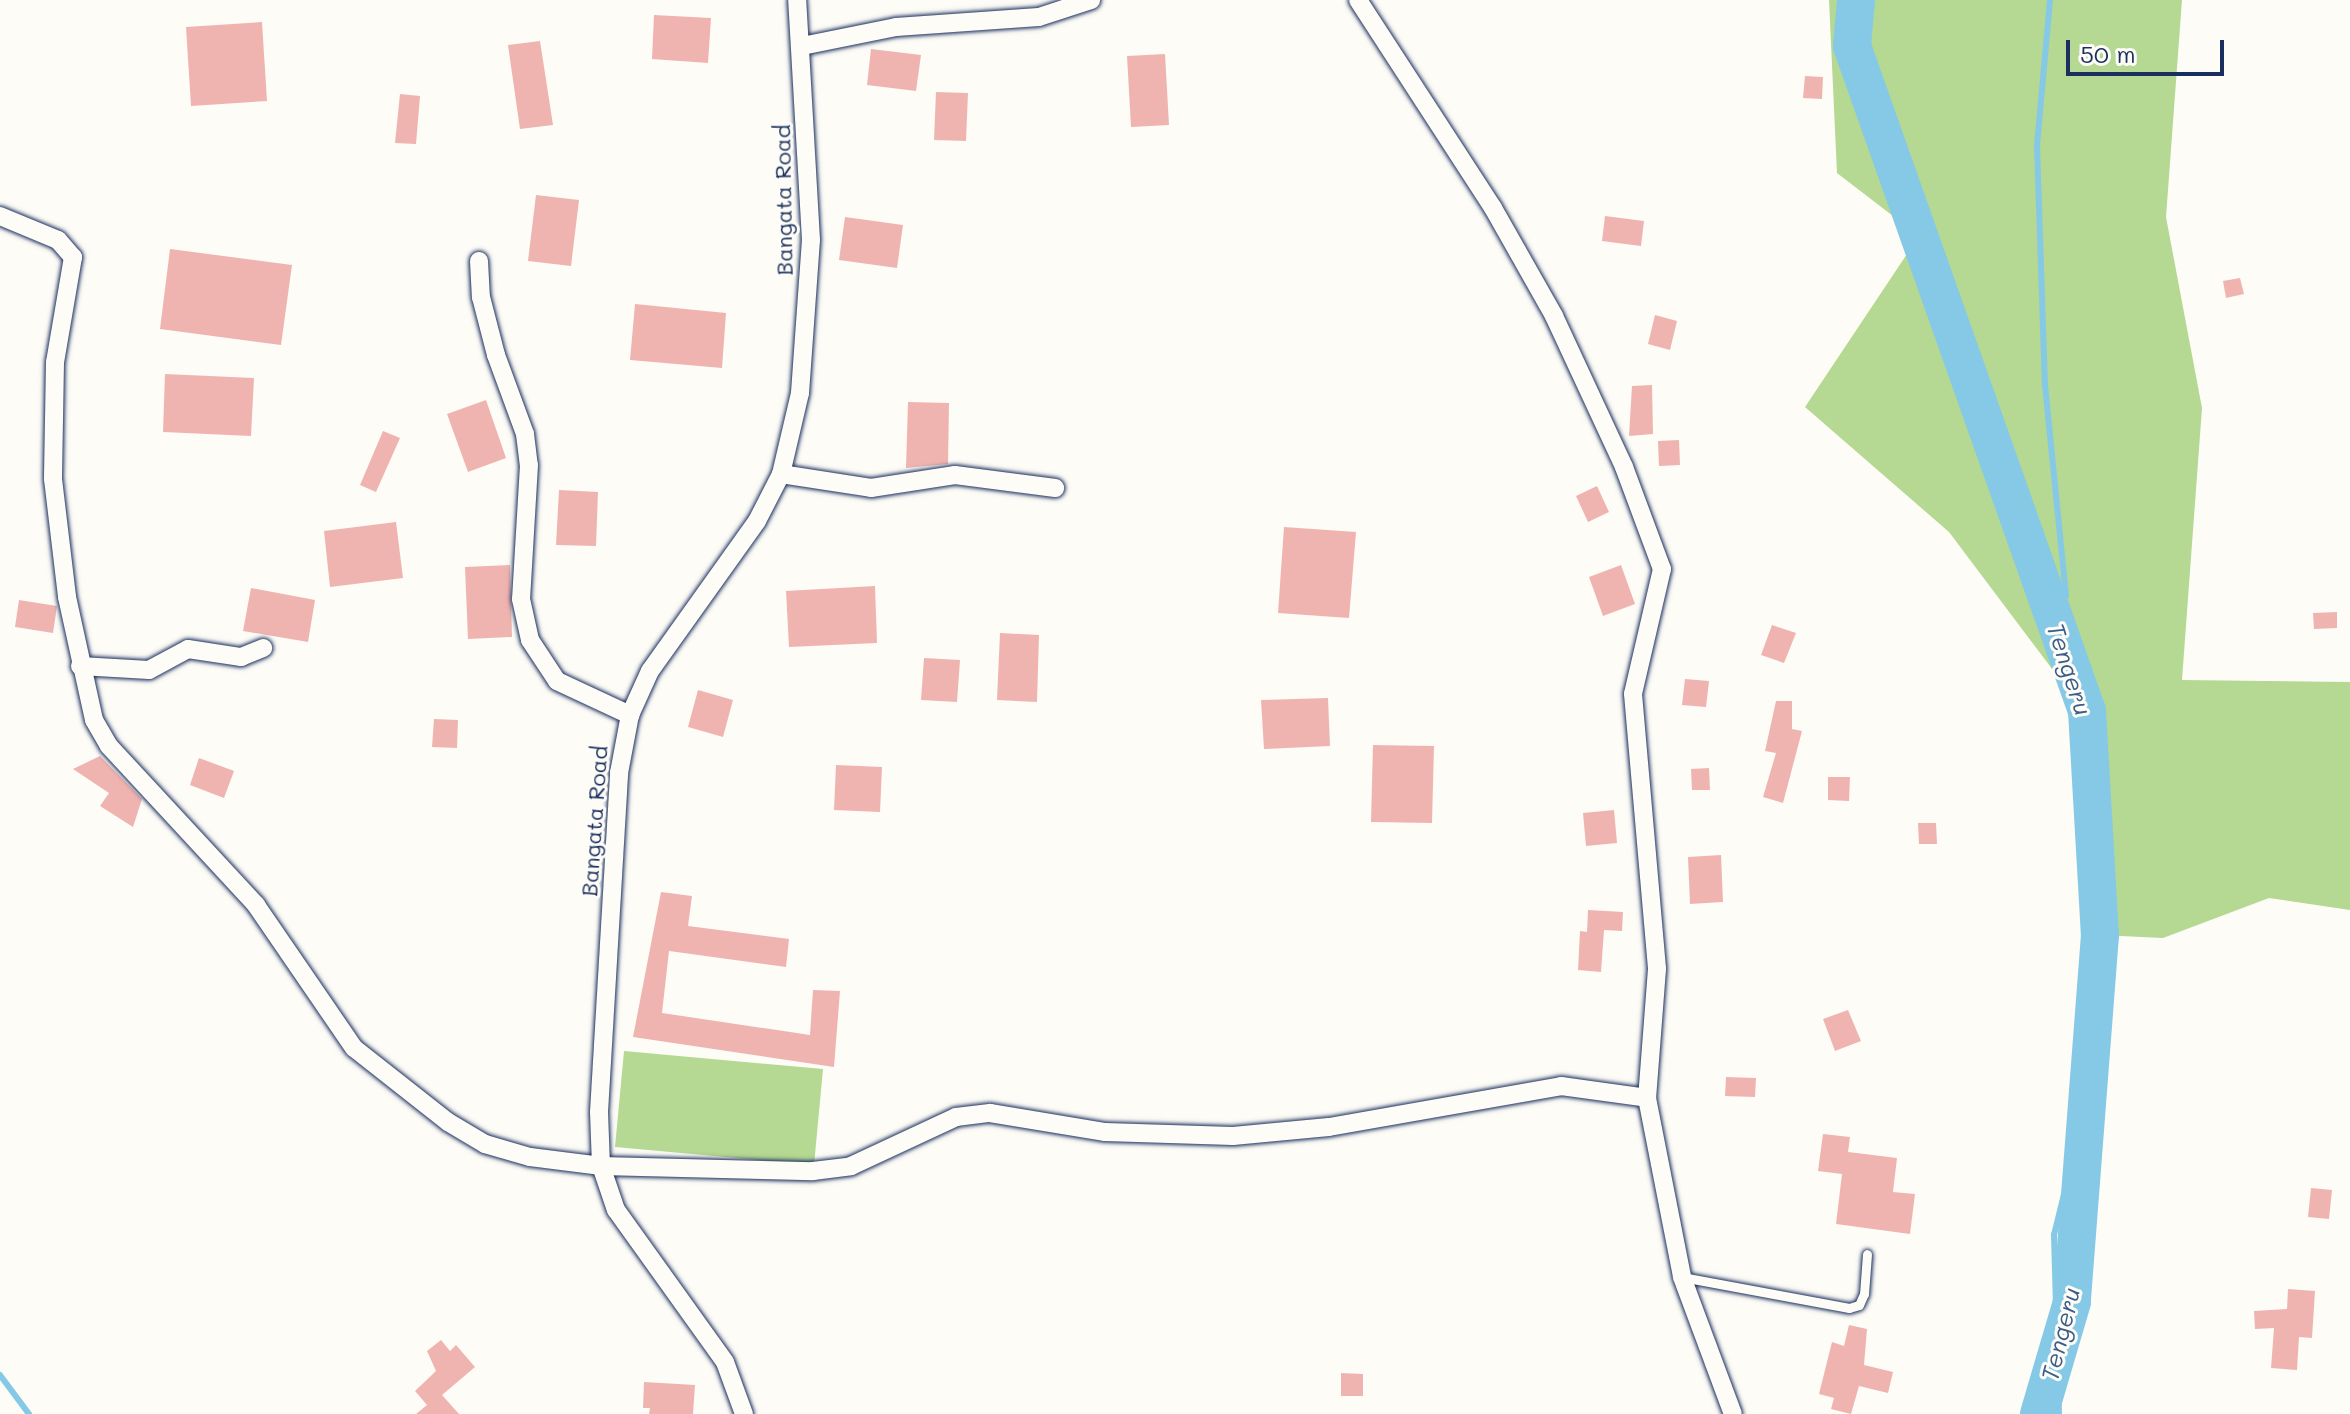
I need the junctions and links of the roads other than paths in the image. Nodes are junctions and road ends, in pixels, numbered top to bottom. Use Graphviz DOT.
graph roads {
  1 [pos="797,0"];
  2 [pos="1091,0"];
  3 [pos="1358,0"];
  4 [pos="802,46"];
  5 [pos="0,216"];
  6 [pos="479,261"];
  7 [pos="781,474"];
  8 [pos="1055,488"];
  9 [pos="263,648"];
  10 [pos="80,666"];
  11 [pos="630,715"];
  12 [pos="1647,1098"];
  13 [pos="601,1166"];
  14 [pos="1867,1254"];
  15 [pos="1682,1277"];
  16 [pos="744,1414"];
  17 [pos="1733,1414"];
  1 -- 4 [label="street, Bangata Road"];
  2 -- 4 [label="street"];
  3 -- 12 [label="street"];
  4 -- 7 [label="street, Bangata Road"];
  5 -- 10 [label="street"];
  6 -- 11 [label="street"];
  7 -- 8 [label="street"];
  7 -- 11 [label="street, Bangata Road"];
  9 -- 10 [label="street"];
  10 -- 13 [label="street"];
  11 -- 13 [label="street, Bangata Road"];
  12 -- 13 [label="street"];
  12 -- 15 [label="street"];
  13 -- 16 [label="street, Bangata Road"];
  14 -- 15 [label="lane"];
  15 -- 17 [label="street"];
}
